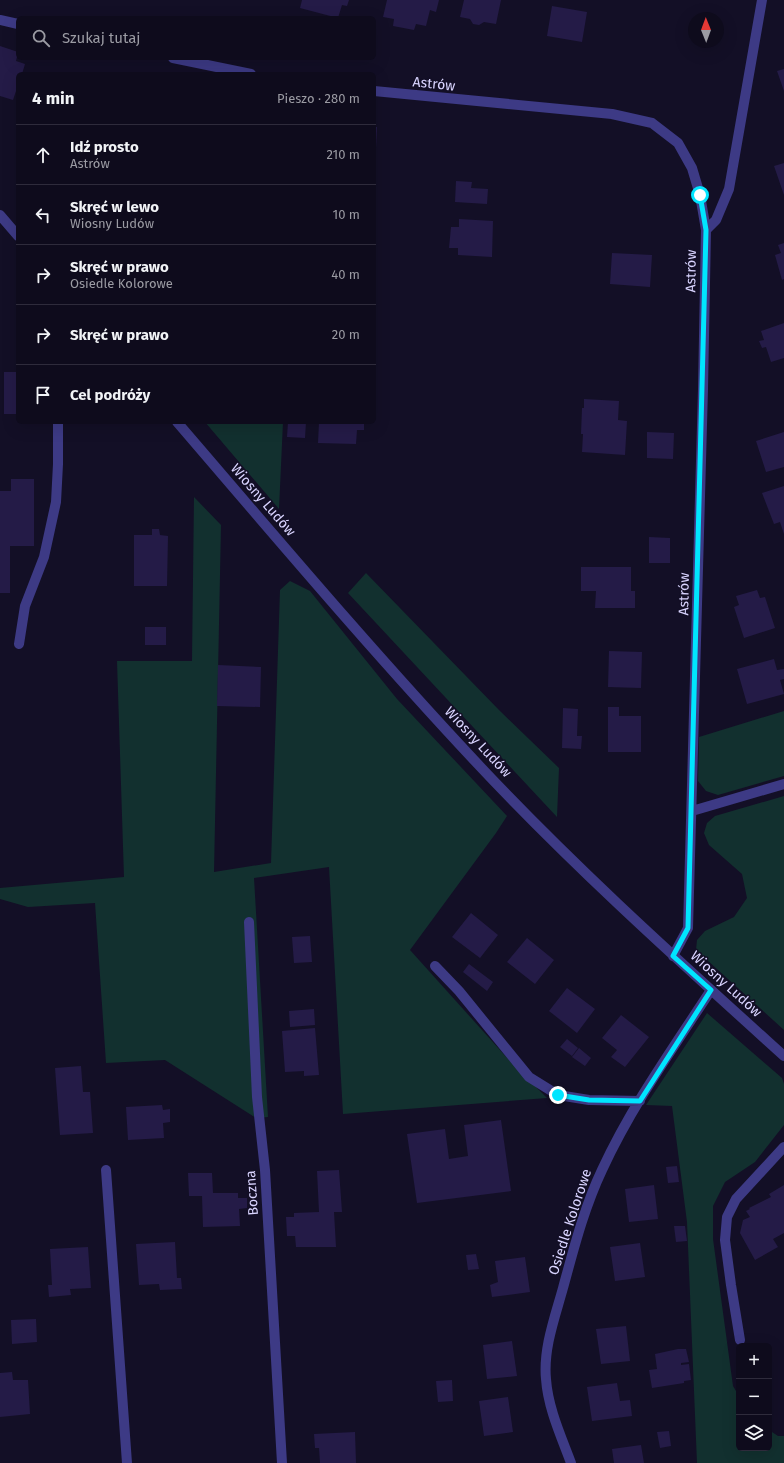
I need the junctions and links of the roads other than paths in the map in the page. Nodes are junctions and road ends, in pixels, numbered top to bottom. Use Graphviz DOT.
graph roads {
  1 [pos="762,0"];
  2 [pos="0,20"];
  3 [pos="16,24"];
  4 [pos="184,60"];
  5 [pos="241,72"];
  6 [pos="376,91"];
  7 [pos="0,215"];
  8 [pos="706,230"];
  9 [pos="16,234"];
  10 [pos="58,424"];
  11 [pos="179,424"];
  12 [pos="19,644"];
  13 [pos="784,784"];
  14 [pos="692,811"];
  15 [pos="249,922"];
  16 [pos="673,956"];
  17 [pos="435,966"];
  18 [pos="711,990"];
  19 [pos="784,1056"];
  20 [pos="640,1101"];
  21 [pos="784,1147"];
  22 [pos="106,1170"];
  23 [pos="740,1340"];
  24 [pos="127,1463"];
  25 [pos="282,1463"];
  26 [pos="571,1463"];
  1 -- 8 [label="street, Astrów"];
  2 -- 3 [label="street"];
  4 -- 5 [label="street"];
  6 -- 8 [label="street, Astrów"];
  7 -- 9 [label="street"];
  8 -- 14 [label="street, Astrów"];
  10 -- 12 [label="street"];
  11 -- 16 [label="street, Wiosny Ludów"];
  13 -- 14 [label="street"];
  14 -- 16 [label="street, Astrów"];
  15 -- 25 [label="street, Boczna"];
  16 -- 18 [label="street, Wiosny Ludów"];
  17 -- 20 [label="street"];
  18 -- 19 [label="street, Wiosny Ludów"];
  18 -- 20 [label="street, Osiedle Kolorowe"];
  20 -- 26 [label="street, Osiedle Kolorowe"];
  21 -- 23 [label="street"];
  22 -- 24 [label="street"];
}
